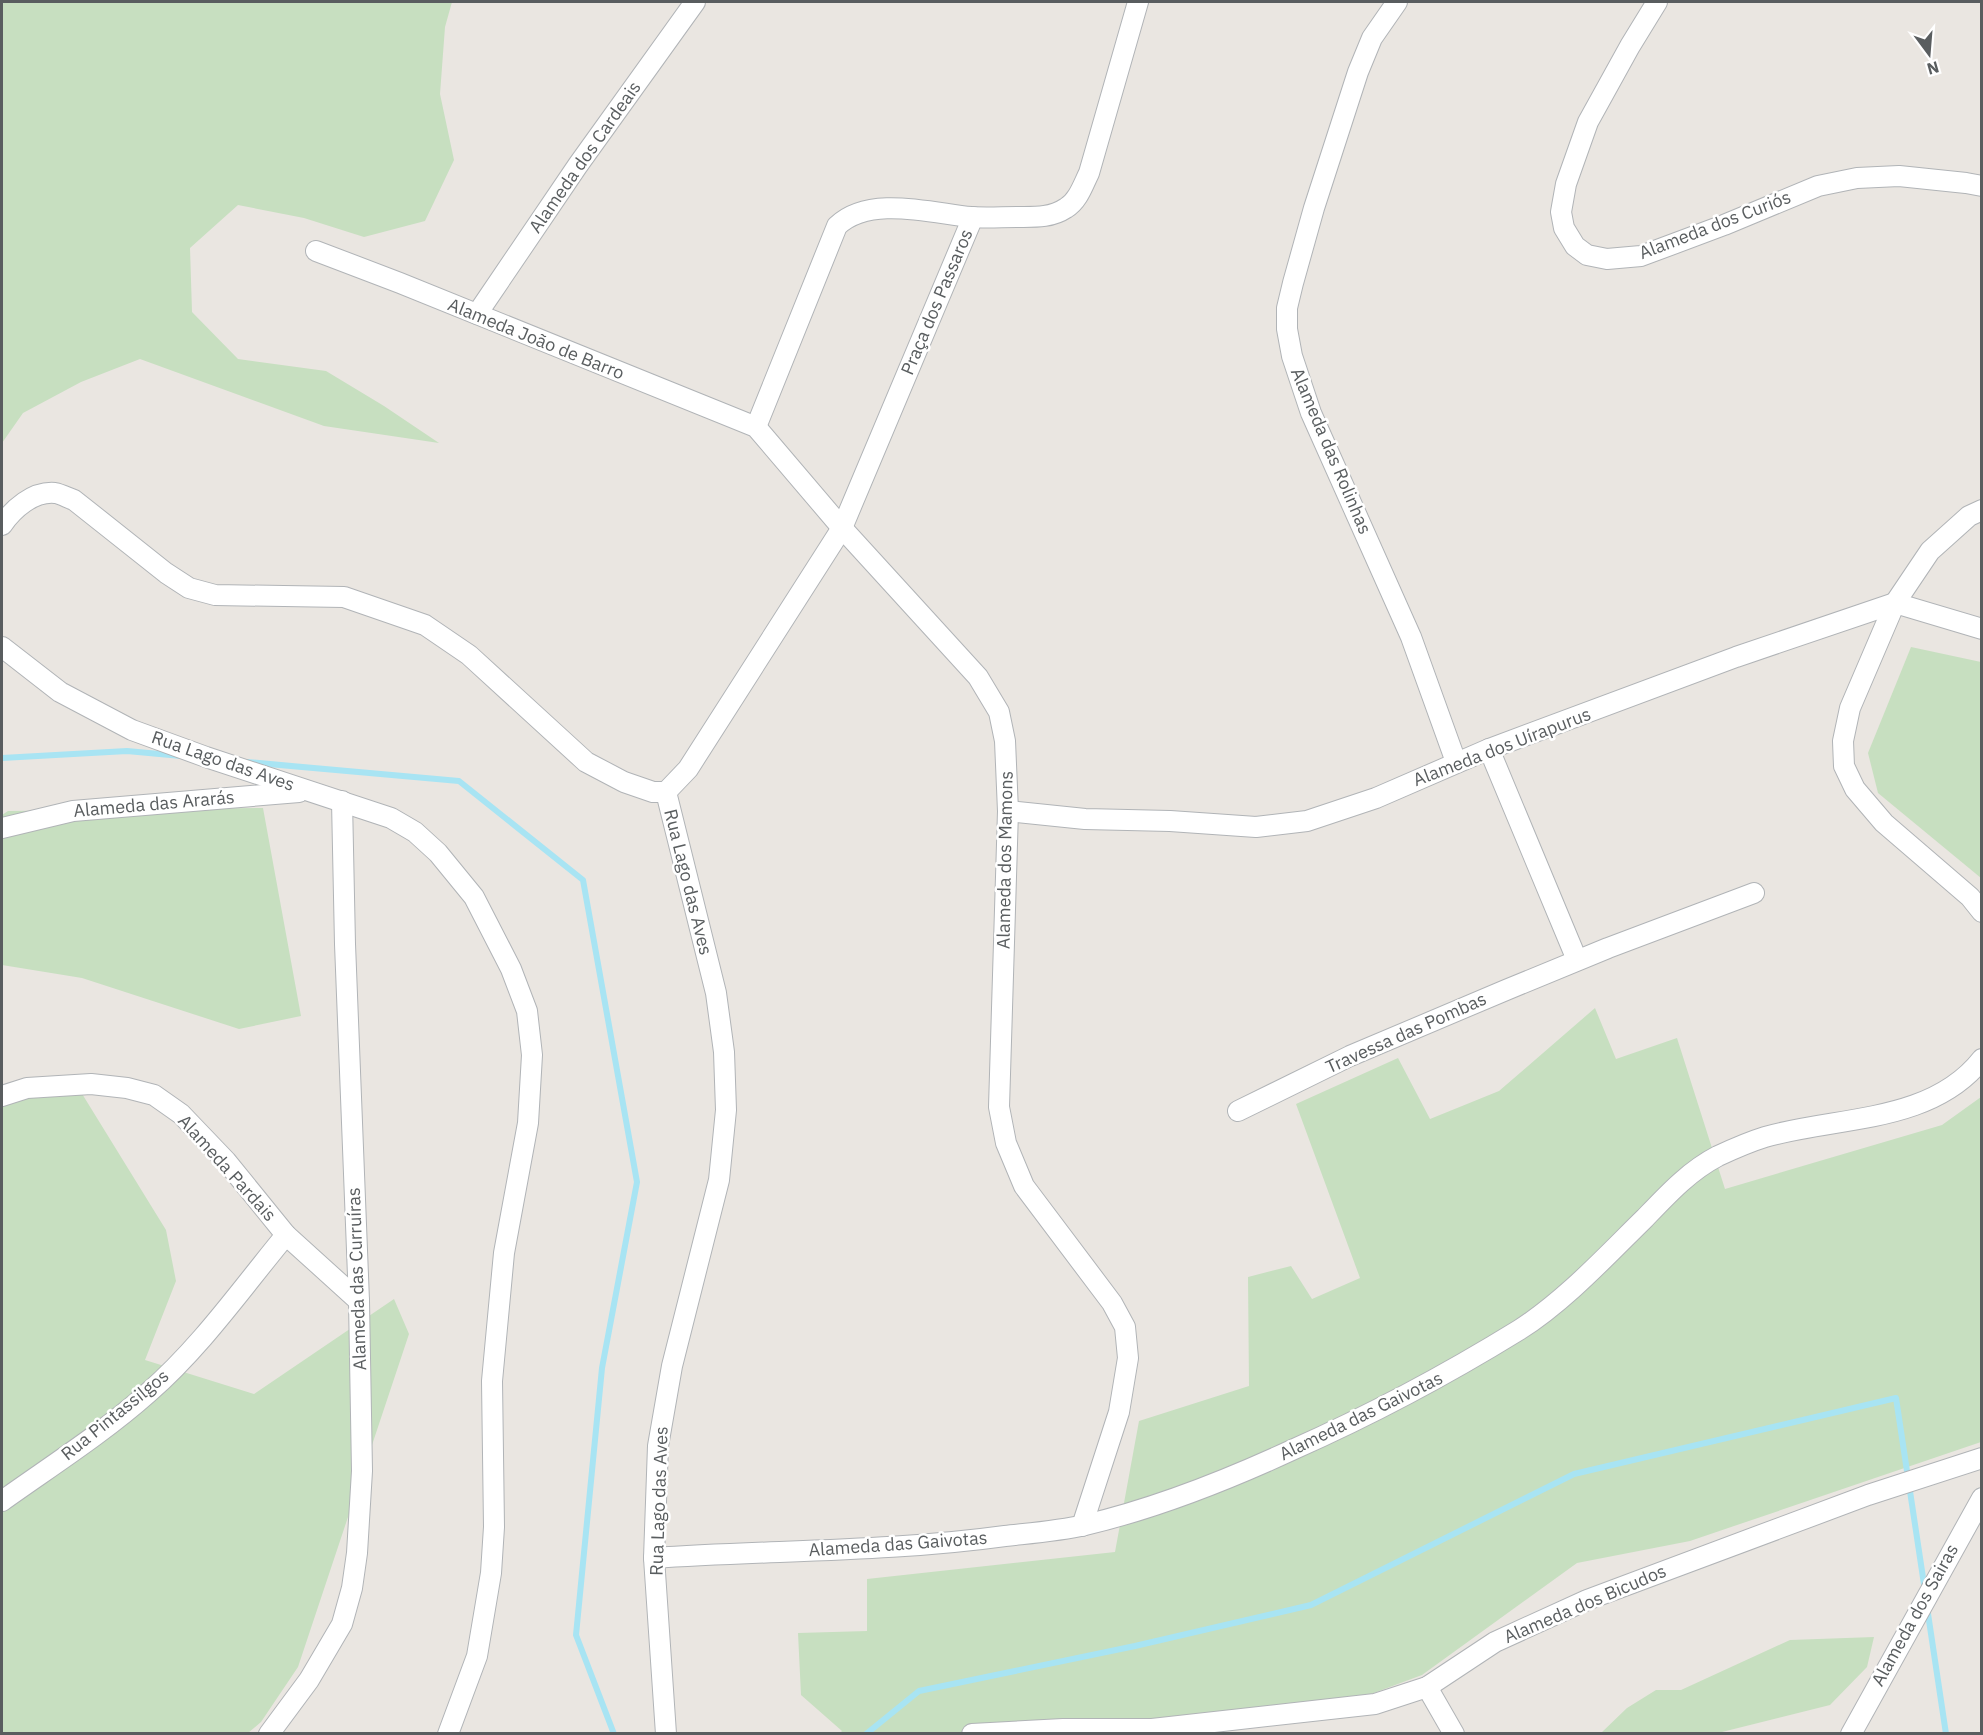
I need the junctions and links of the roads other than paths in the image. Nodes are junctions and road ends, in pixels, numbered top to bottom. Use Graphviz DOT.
graph roads {
  1 [pos="696,2"];
  2 [pos="1138,2"];
  3 [pos="1397,2"];
  4 [pos="1657,2"];
  5 [pos="1982,186"];
  6 [pos="973,217"];
  7 [pos="316,251"];
  8 [pos="477,314"];
  9 [pos="756,427"];
  10 [pos="1982,510"];
  11 [pos="2,525"];
  12 [pos="842,528"];
  13 [pos="1895,603"];
  14 [pos="1982,629"];
  15 [pos="2,647"];
  16 [pos="1489,749"];
  17 [pos="1456,762"];
  18 [pos="308,791"];
  19 [pos="666,792"];
  20 [pos="342,801"];
  21 [pos="1008,811"];
  22 [pos="2,828"];
  23 [pos="1754,893"];
  24 [pos="1982,912"];
  25 [pos="1577,960"];
  26 [pos="1982,1059"];
  27 [pos="2,1096"];
  28 [pos="1238,1111"];
  29 [pos="286,1235"];
  30 [pos="359,1301"];
  31 [pos="1982,1458"];
  32 [pos="1982,1498"];
  33 [pos="2,1501"];
  34 [pos="1082,1526"];
  35 [pos="654,1558"];
  36 [pos="1427,1687"];
  37 [pos="269,1734"];
  38 [pos="448,1734"];
  39 [pos="666,1734"];
  40 [pos="972,1734"];
  41 [pos="1454,1734"];
  42 [pos="1851,1734"];
  1 -- 8 [label="street, Alameda dos Cardeais"];
  2 -- 6 [label="street"];
  3 -- 17 [label="street, Alameda das Rolinhas"];
  4 -- 5 [label="street, Alameda dos Curiós"];
  6 -- 9 [label="street, Praça dos Passaros"];
  6 -- 12 [label="street, Praça dos Passaros"];
  7 -- 8 [label="street, Alameda João de Barro"];
  8 -- 9 [label="street, Alameda João de Barro"];
  9 -- 12 [label="street"];
  10 -- 13 [label="street"];
  11 -- 19 [label="street, Rua Lago das Aves"];
  12 -- 19 [label="street"];
  12 -- 21 [label="street, Alameda dos Mamons"];
  13 -- 14 [label="street"];
  13 -- 16 [label="street, Alameda dos Uírapurus"];
  13 -- 24 [label="street"];
  15 -- 18 [label="street, Rua Lago das Aves"];
  16 -- 17 [label="street, Alameda dos Uírapurus"];
  16 -- 25 [label="street"];
  17 -- 21 [label="street, Alameda dos Uírapurus"];
  18 -- 20 [label="street, Rua Lago das Aves"];
  18 -- 22 [label="street, Alameda das Ararás"];
  19 -- 35 [label="street, Rua Lago das Aves"];
  20 -- 30 [label="street, Alameda das Curruíras"];
  20 -- 38 [label="street, Rua Lago das Aves"];
  21 -- 34 [label="street, Alameda dos Mamons"];
  23 -- 25 [label="street, Travessa das Pombas"];
  25 -- 28 [label="street, Travessa das Pombas"];
  26 -- 34 [label="street, Alameda das Gaivotas"];
  27 -- 29 [label="street, Alameda Pardais"];
  29 -- 30 [label="street, Alameda Pardais"];
  29 -- 33 [label="street, Rua Pintassilgos"];
  30 -- 37 [label="street, Alameda das Curruíras"];
  31 -- 36 [label="street, Alameda dos Bicudos"];
  32 -- 42 [label="street, Alameda dos Sairas"];
  34 -- 35 [label="street, Alameda das Gaivotas"];
  35 -- 39 [label="street, Rua Lago das Aves"];
  36 -- 40 [label="street, Alameda dos Bicudos"];
  36 -- 41 [label="street"];
}
